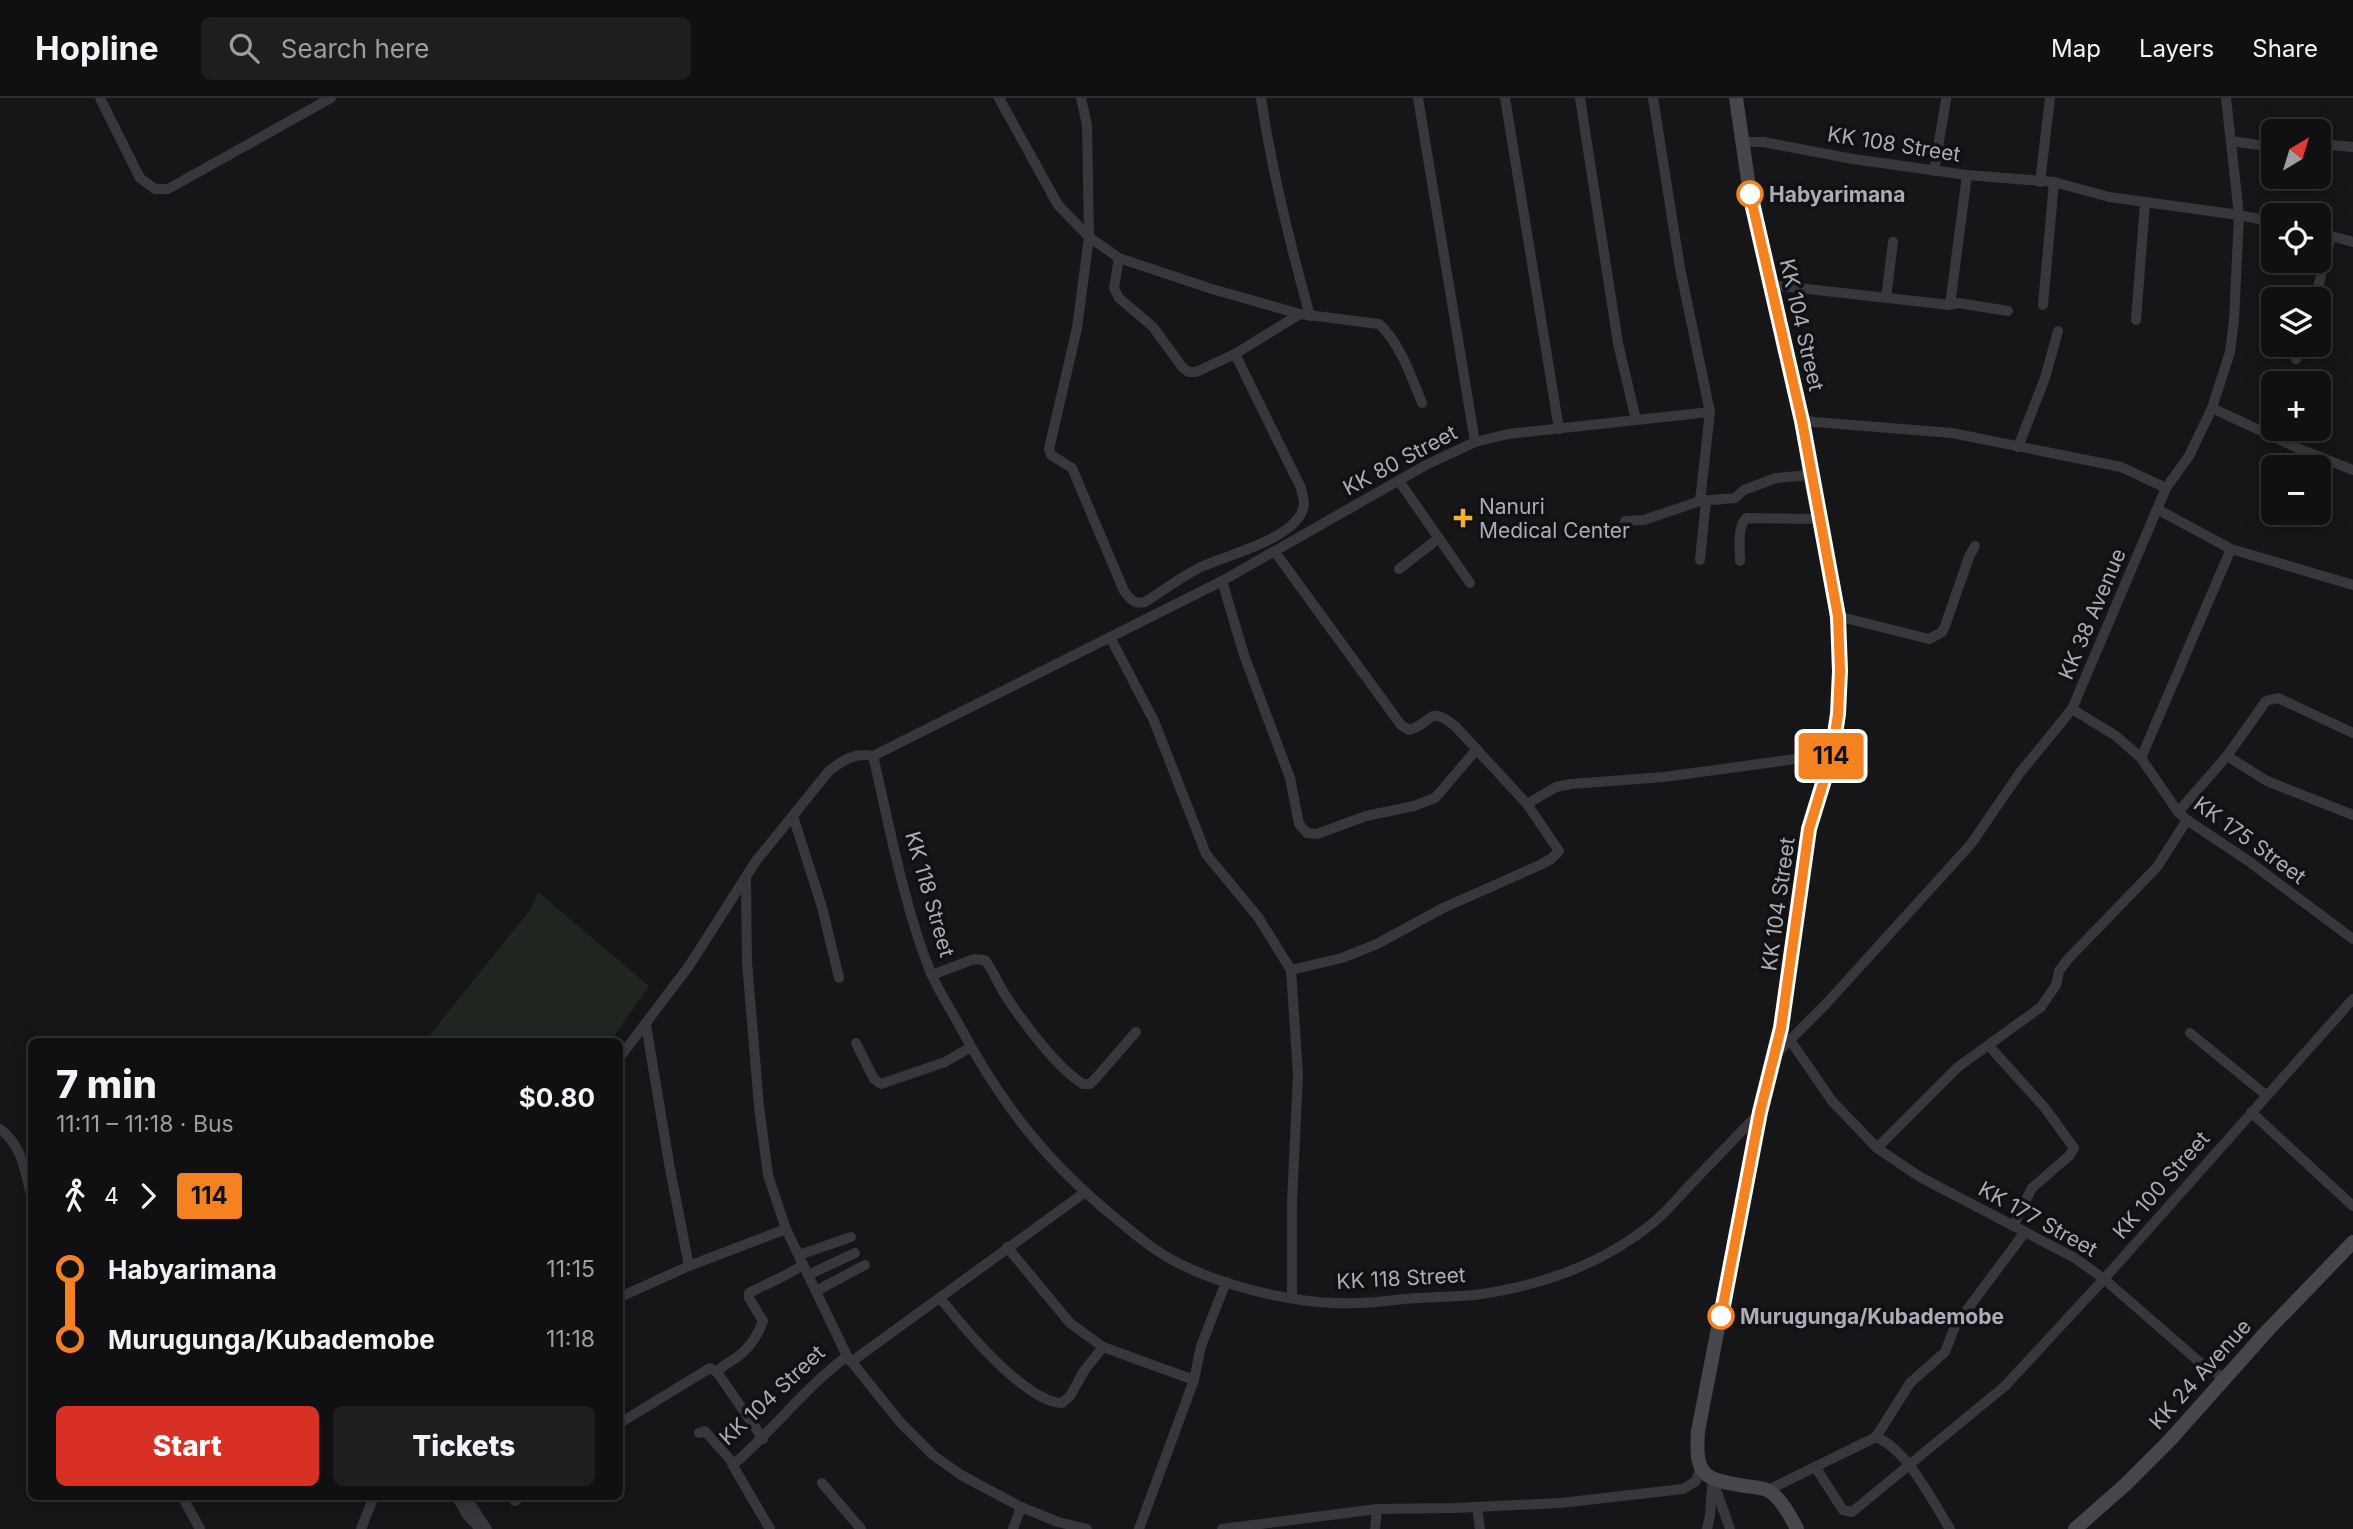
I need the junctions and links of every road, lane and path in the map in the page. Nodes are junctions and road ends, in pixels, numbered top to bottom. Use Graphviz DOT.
graph roads {
  1 [pos="100,98"];
  2 [pos="331,98"];
  3 [pos="999,98"];
  4 [pos="1094,98"];
  5 [pos="1261,98"];
  6 [pos="1418,98"];
  7 [pos="1505,98"];
  8 [pos="1580,98"];
  9 [pos="1653,98"];
  10 [pos="1736,98"];
  11 [pos="2050,98"];
  12 [pos="2226,98"];
  13 [pos="1945,100"];
  14 [pos="1082,101"];
  15 [pos="2231,141"];
  16 [pos="1742,142"];
  17 [pos="2261,145"];
  18 [pos="2331,145"];
  19 [pos="2353,147"];
  20 [pos="1934,171"];
  21 [pos="1967,175"];
  22 [pos="2040,182"];
  23 [pos="2054,182"];
  24 [pos="2146,203"];
  25 [pos="2239,215"];
  26 [pos="2261,220"];
  27 [pos="2331,236"];
  28 [pos="1089,237"];
  29 [pos="1893,242"];
  30 [pos="2353,242"];
  31 [pos="1119,258"];
  32 [pos="1773,285"];
  33 [pos="1886,298"];
  34 [pos="1950,304"];
  35 [pos="2043,305"];
  36 [pos="2008,311"];
  37 [pos="1305,315"];
  38 [pos="2136,320"];
  39 [pos="2058,331"];
  40 [pos="1235,354"];
  41 [pos="1422,402"];
  42 [pos="2212,408"];
  43 [pos="1710,412"];
  44 [pos="1636,420"];
  45 [pos="1802,421"];
  46 [pos="1559,429"];
  47 [pos="1475,442"];
  48 [pos="2018,447"];
  49 [pos="2353,470"];
  50 [pos="1810,475"];
  51 [pos="1399,481"];
  52 [pos="2166,488"];
  53 [pos="1703,500"];
  54 [pos="2157,509"];
  55 [pos="1820,519"];
  56 [pos="1625,521"];
  57 [pos="1439,538"];
  58 [pos="1975,547"];
  59 [pos="2231,549"];
  60 [pos="1275,552"];
  61 [pos="1700,560"];
  62 [pos="1740,561"];
  63 [pos="1399,569"];
  64 [pos="1222,581"];
  65 [pos="1470,583"];
  66 [pos="2353,585"];
  67 [pos="1838,616"];
  68 [pos="1110,637"];
  69 [pos="2072,709"];
  70 [pos="2353,733"];
  71 [pos="1477,749"];
  72 [pos="1832,754"];
  73 [pos="873,756"];
  74 [pos="2227,756"];
  75 [pos="2141,758"];
  76 [pos="1527,804"];
  77 [pos="2178,812"];
  78 [pos="2353,815"];
  79 [pos="793,816"];
  80 [pos="2188,820"];
  81 [pos="746,878"];
  82 [pos="2353,939"];
  83 [pos="1291,970"];
  84 [pos="932,975"];
  85 [pos="839,978"];
  86 [pos="2353,999"];
  87 [pos="646,1025"];
  88 [pos="1136,1031"];
  89 [pos="2190,1033"];
  90 [pos="1790,1041"];
  91 [pos="856,1043"];
  92 [pos="1989,1046"];
  93 [pos="971,1047"];
  94 [pos="623,1053"];
  95 [pos="1776,1054"];
  96 [pos="2266,1095"];
  97 [pos="1760,1112"];
  98 [pos="2251,1112"];
  99 [pos="0,1129"];
  100 [pos="1877,1148"];
  101 [pos="28,1183"];
  102 [pos="1084,1193"];
  103 [pos="2353,1206"];
  104 [pos="2013,1226"];
  105 [pos="786,1229"];
  106 [pos="2025,1232"];
  107 [pos="851,1237"];
  108 [pos="2353,1242"];
  109 [pos="1007,1247"];
  110 [pos="855,1253"];
  111 [pos="801,1260"];
  112 [pos="865,1265"];
  113 [pos="689,1266"];
  114 [pos="808,1275"];
  115 [pos="2104,1279"];
  116 [pos="1226,1282"];
  117 [pos="816,1291"];
  118 [pos="623,1296"];
  119 [pos="1293,1298"];
  120 [pos="941,1299"];
  121 [pos="1103,1347"];
  122 [pos="849,1359"];
  123 [pos="717,1372"];
  124 [pos="2225,1379"];
  125 [pos="1194,1380"];
  126 [pos="623,1421"];
  127 [pos="699,1433"];
  128 [pos="1876,1437"];
  129 [pos="762,1439"];
  130 [pos="732,1464"];
  131 [pos="1910,1466"];
  132 [pos="1815,1468"];
  133 [pos="1706,1474"];
  134 [pos="822,1483"];
  135 [pos="1768,1490"];
  136 [pos="183,1500"];
  137 [pos="372,1500"];
  138 [pos="458,1500"];
  139 [pos="468,1500"];
  140 [pos="1021,1507"];
  141 [pos="1478,1507"];
  142 [pos="1377,1509"];
  143 [pos="199,1529"];
  144 [pos="361,1529"];
  145 [pos="480,1529"];
  146 [pos="487,1529"];
  147 [pos="770,1529"];
  148 [pos="861,1529"];
  149 [pos="1013,1529"];
  150 [pos="1087,1529"];
  151 [pos="1139,1529"];
  152 [pos="1222,1529"];
  153 [pos="1375,1529"];
  154 [pos="1480,1529"];
  155 [pos="1707,1529"];
  156 [pos="1730,1529"];
  157 [pos="1797,1529"];
  158 [pos="1950,1529"];
  159 [pos="2075,1529"];
  1 -- 2 [label="street"];
  3 -- 28 [label="street"];
  4 -- 14 [label="street"];
  5 -- 37 [label="street"];
  6 -- 47 [label="street, KK 80 Street"];
  7 -- 46 [label="street"];
  8 -- 44 [label="street"];
  9 -- 43 [label="street"];
  10 -- 16 [label="street, KK 104 Street"];
  11 -- 22 [label="street"];
  12 -- 15 [label="street, KK 38 Avenue"];
  13 -- 20 [label="street"];
  14 -- 28 [label="street"];
  15 -- 17 [label="street"];
  15 -- 25 [label="street, KK 38 Avenue"];
  16 -- 20 [label="street, KK 108 Street"];
  16 -- 32 [label="street, KK 104 Street"];
  18 -- 19 [label="street"];
  20 -- 21 [label="street, KK 108 Street"];
  21 -- 22 [label="street, KK 108 Street"];
  21 -- 34 [label="street"];
  22 -- 23 [label="street, KK 108 Street"];
  23 -- 24 [label="street, KK 108 Street"];
  23 -- 35 [label="street"];
  24 -- 25 [label="street, KK 108 Street"];
  24 -- 38 [label="street"];
  25 -- 26 [label="street, KK 108 Street"];
  25 -- 42 [label="street, KK 38 Avenue"];
  27 -- 30 [label="street"];
  28 -- 31 [label="street"];
  28 -- 40 [label="street"];
  29 -- 33 [label="street"];
  31 -- 37 [label="street"];
  31 -- 40 [label="street"];
  32 -- 33 [label="street"];
  32 -- 45 [label="street, KK 104 Street"];
  33 -- 34 [label="street"];
  34 -- 36 [label="street"];
  37 -- 40 [label="street"];
  37 -- 41 [label="street"];
  39 -- 48 [label="street"];
  42 -- 49 [label="street"];
  42 -- 52 [label="street, KK 38 Avenue"];
  43 -- 44 [label="street"];
  43 -- 53 [label="street"];
  44 -- 46 [label="street"];
  45 -- 48 [label="street"];
  45 -- 50 [label="street, KK 104 Street"];
  46 -- 47 [label="street"];
  47 -- 51 [label="street, KK 80 Street"];
  48 -- 52 [label="street"];
  50 -- 53 [label="street"];
  50 -- 55 [label="street, KK 104 Street"];
  51 -- 57 [label="street"];
  51 -- 60 [label="street, KK 80 Street"];
  52 -- 54 [label="street, KK 38 Avenue"];
  53 -- 56 [label="street"];
  53 -- 61 [label="street"];
  54 -- 59 [label="street"];
  54 -- 69 [label="street, KK 38 Avenue"];
  55 -- 62 [label="street"];
  55 -- 67 [label="street, KK 104 Street"];
  57 -- 63 [label="street"];
  57 -- 65 [label="street"];
  58 -- 67 [label="street"];
  59 -- 66 [label="street"];
  59 -- 75 [label="street"];
  60 -- 64 [label="street, KK 80 Street"];
  60 -- 71 [label="street"];
  64 -- 68 [label="street, KK 80 Street"];
  64 -- 71 [label="street"];
  67 -- 72 [label="street, KK 104 Street"];
  68 -- 73 [label="street, KK 80 Street"];
  68 -- 83 [label="street"];
  69 -- 75 [label="street, KK 175 Street"];
  69 -- 90 [label="street, KK 38 Avenue"];
  70 -- 74 [label="street"];
  71 -- 76 [label="street"];
  72 -- 76 [label="street"];
  72 -- 95 [label="street, KK 104 Street"];
  73 -- 79 [label="street, KK 80 Street"];
  73 -- 84 [label="street, KK 118 Street"];
  74 -- 77 [label="street"];
  74 -- 78 [label="street"];
  75 -- 77 [label="street, KK 175 Street"];
  76 -- 83 [label="street"];
  77 -- 80 [label="street, KK 175 Street"];
  79 -- 81 [label="street, KK 80 Street"];
  79 -- 85 [label="street"];
  80 -- 82 [label="street, KK 175 Street"];
  80 -- 92 [label="street"];
  81 -- 87 [label="street, KK 80 Street"];
  81 -- 105 [label="street"];
  83 -- 119 [label="street"];
  84 -- 88 [label="street"];
  84 -- 93 [label="street, KK 118 Street"];
  86 -- 96 [label="street, KK 100 Street"];
  87 -- 94 [label="street, KK 80 Street"];
  87 -- 113 [label="street"];
  89 -- 96 [label="street"];
  90 -- 95 [label="street, KK 38 Avenue"];
  90 -- 100 [label="street, KK 177 Street"];
  91 -- 93 [label="street"];
  92 -- 100 [label="street"];
  92 -- 104 [label="street"];
  93 -- 102 [label="street, KK 118 Street"];
  95 -- 97 [label="street, KK 104 Street"];
  96 -- 98 [label="street, KK 100 Street"];
  97 -- 119 [label="street, KK 118 Street"];
  97 -- 133 [label="street, KK 104 Street"];
  98 -- 103 [label="street"];
  98 -- 115 [label="street, KK 100 Street"];
  99 -- 101 [label="street"];
  100 -- 104 [label="street, KK 177 Street"];
  102 -- 109 [label="street, KK 104 Street"];
  102 -- 116 [label="street, KK 118 Street"];
  104 -- 106 [label="street, KK 177 Street"];
  105 -- 111 [label="street"];
  105 -- 113 [label="street"];
  106 -- 115 [label="street, KK 177 Street"];
  106 -- 128 [label="street"];
  107 -- 111 [label="street"];
  108 -- 124 [label="street, KK 24 Avenue"];
  109 -- 120 [label="street, KK 104 Street"];
  109 -- 121 [label="street"];
  110 -- 114 [label="street"];
  111 -- 114 [label="street"];
  111 -- 123 [label="street"];
  112 -- 117 [label="street"];
  113 -- 118 [label="street"];
  114 -- 117 [label="street"];
  115 -- 124 [label="street"];
  115 -- 131 [label="street, KK 177 Street"];
  116 -- 119 [label="street, KK 118 Street"];
  116 -- 125 [label="street"];
  117 -- 122 [label="street"];
  120 -- 121 [label="street"];
  120 -- 122 [label="street, KK 104 Street"];
  121 -- 125 [label="street"];
  122 -- 129 [label="street, KK 104 Street"];
  122 -- 140 [label="street"];
  123 -- 126 [label="street"];
  123 -- 129 [label="street"];
  124 -- 159 [label="street, KK 24 Avenue"];
  125 -- 151 [label="street"];
  127 -- 130 [label="street, KK 104 Street"];
  128 -- 131 [label="street"];
  128 -- 132 [label="street"];
  129 -- 130 [label="street, KK 104 Street"];
  130 -- 147 [label="street"];
  131 -- 132 [label="street, KK 177 Street"];
  131 -- 158 [label="street"];
  132 -- 135 [label="street"];
  133 -- 135 [label="street"];
  133 -- 141 [label="street"];
  133 -- 155 [label="street, KK 104 Street"];
  133 -- 156 [label="street"];
  134 -- 148 [label="street"];
  135 -- 157 [label="street"];
  136 -- 143 [label="street"];
  137 -- 144 [label="street"];
  138 -- 145 [label="street"];
  139 -- 146 [label="street"];
  140 -- 149 [label="street"];
  140 -- 150 [label="street"];
  141 -- 142 [label="street"];
  141 -- 154 [label="street"];
  142 -- 152 [label="street"];
  142 -- 153 [label="street"];
}
